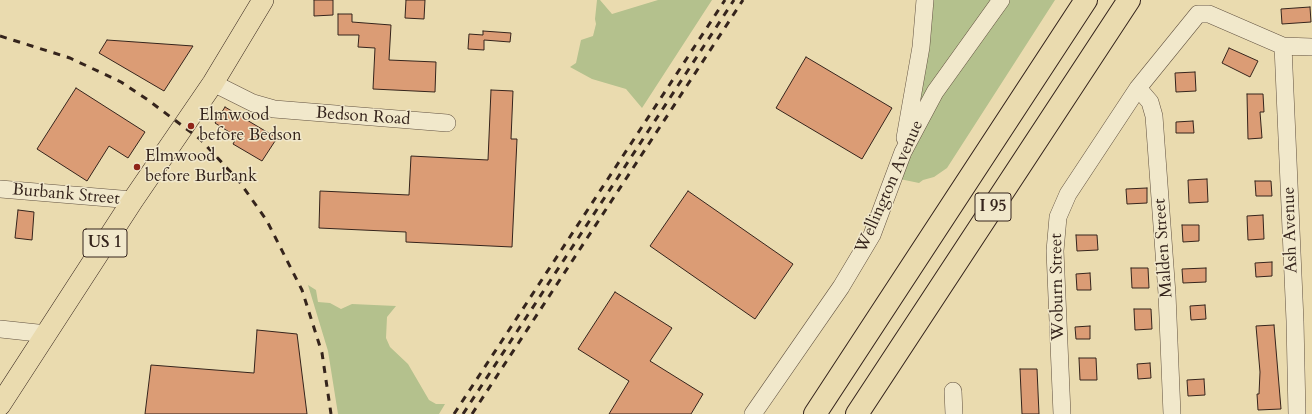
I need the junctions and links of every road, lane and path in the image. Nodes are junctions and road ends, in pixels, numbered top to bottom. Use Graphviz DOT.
graph roads {
  1 [pos="263,0"];
  2 [pos="926,0"];
  3 [pos="1000,0"];
  4 [pos="1086,0"];
  5 [pos="1129,0"];
  6 [pos="1211,7"];
  7 [pos="1282,46"];
  8 [pos="1312,47"];
  9 [pos="213,83"];
  10 [pos="1138,88"];
  11 [pos="447,123"];
  12 [pos="903,152"];
  13 [pos="0,189"];
  14 [pos="133,200"];
  15 [pos="0,329"];
  16 [pos="47,334"];
  17 [pos="953,391"];
  18 [pos="0,405"];
  19 [pos="753,414"];
  20 [pos="815,414"];
  21 [pos="857,414"];
  22 [pos="954,414"];
  23 [pos="1062,414"];
  24 [pos="1172,414"];
  25 [pos="1297,414"];
  1 -- 9 [label="main road, US 1"];
  2 -- 12 [label="street"];
  3 -- 12 [label="street, Wellington Avenue"];
  4 -- 20 [label="highway, I 95"];
  5 -- 21 [label="highway, I 95"];
  6 -- 7 [label="street"];
  6 -- 10 [label="street, Woburn Street"];
  7 -- 8 [label="street"];
  7 -- 25 [label="street, Ash Avenue"];
  9 -- 11 [label="street, Bedson Road"];
  9 -- 14 [label="main road, US 1"];
  10 -- 23 [label="street, Woburn Street"];
  10 -- 24 [label="street, Malden Street"];
  12 -- 19 [label="street, Wellington Avenue"];
  13 -- 14 [label="street, Burbank Street"];
  14 -- 16 [label="main road, US 1"];
  15 -- 16 [label="street"];
  16 -- 18 [label="main road, US 1"];
  17 -- 22 [label="street"];
}
